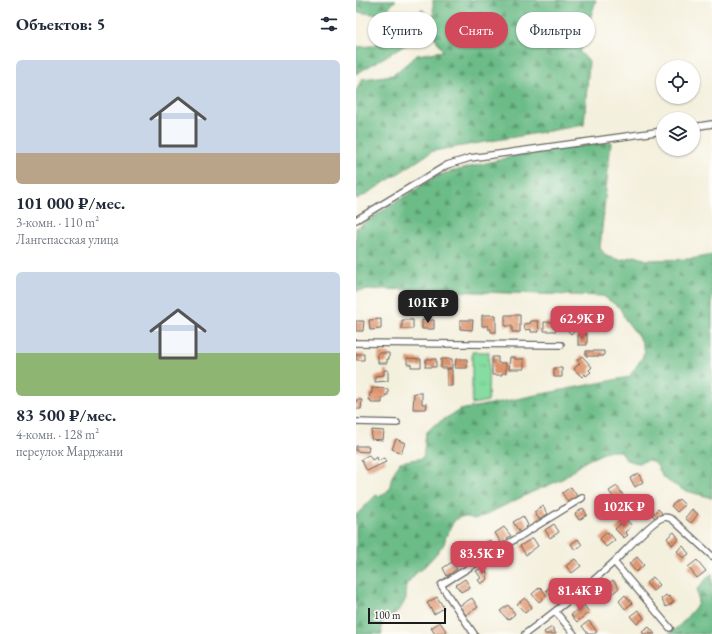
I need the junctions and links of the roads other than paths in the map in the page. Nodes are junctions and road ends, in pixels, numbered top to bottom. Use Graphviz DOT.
graph roads {
  1 [pos="712,124"];
  2 [pos="700,126"];
  3 [pos="656,132"];
  4 [pos="356,220"];
  5 [pos="356,343"];
  6 [pos="561,345"];
  7 [pos="356,422"];
  8 [pos="397,423"];
  9 [pos="582,498"];
  10 [pos="712,556"];
  11 [pos="614,562"];
  12 [pos="556,611"];
  13 [pos="670,628"];
  14 [pos="474,634"];
  15 [pos="525,634"];
  16 [pos="574,634"];
  1 -- 2 [label="street"];
  3 -- 4 [label="street"];
  5 -- 6 [label="street"];
  7 -- 8 [label="street"];
  9 -- 14 [label="street"];
  10 -- 11 [label="street"];
  11 -- 12 [label="street"];
  11 -- 13 [label="street"];
  12 -- 15 [label="street"];
  12 -- 16 [label="street"];
}
